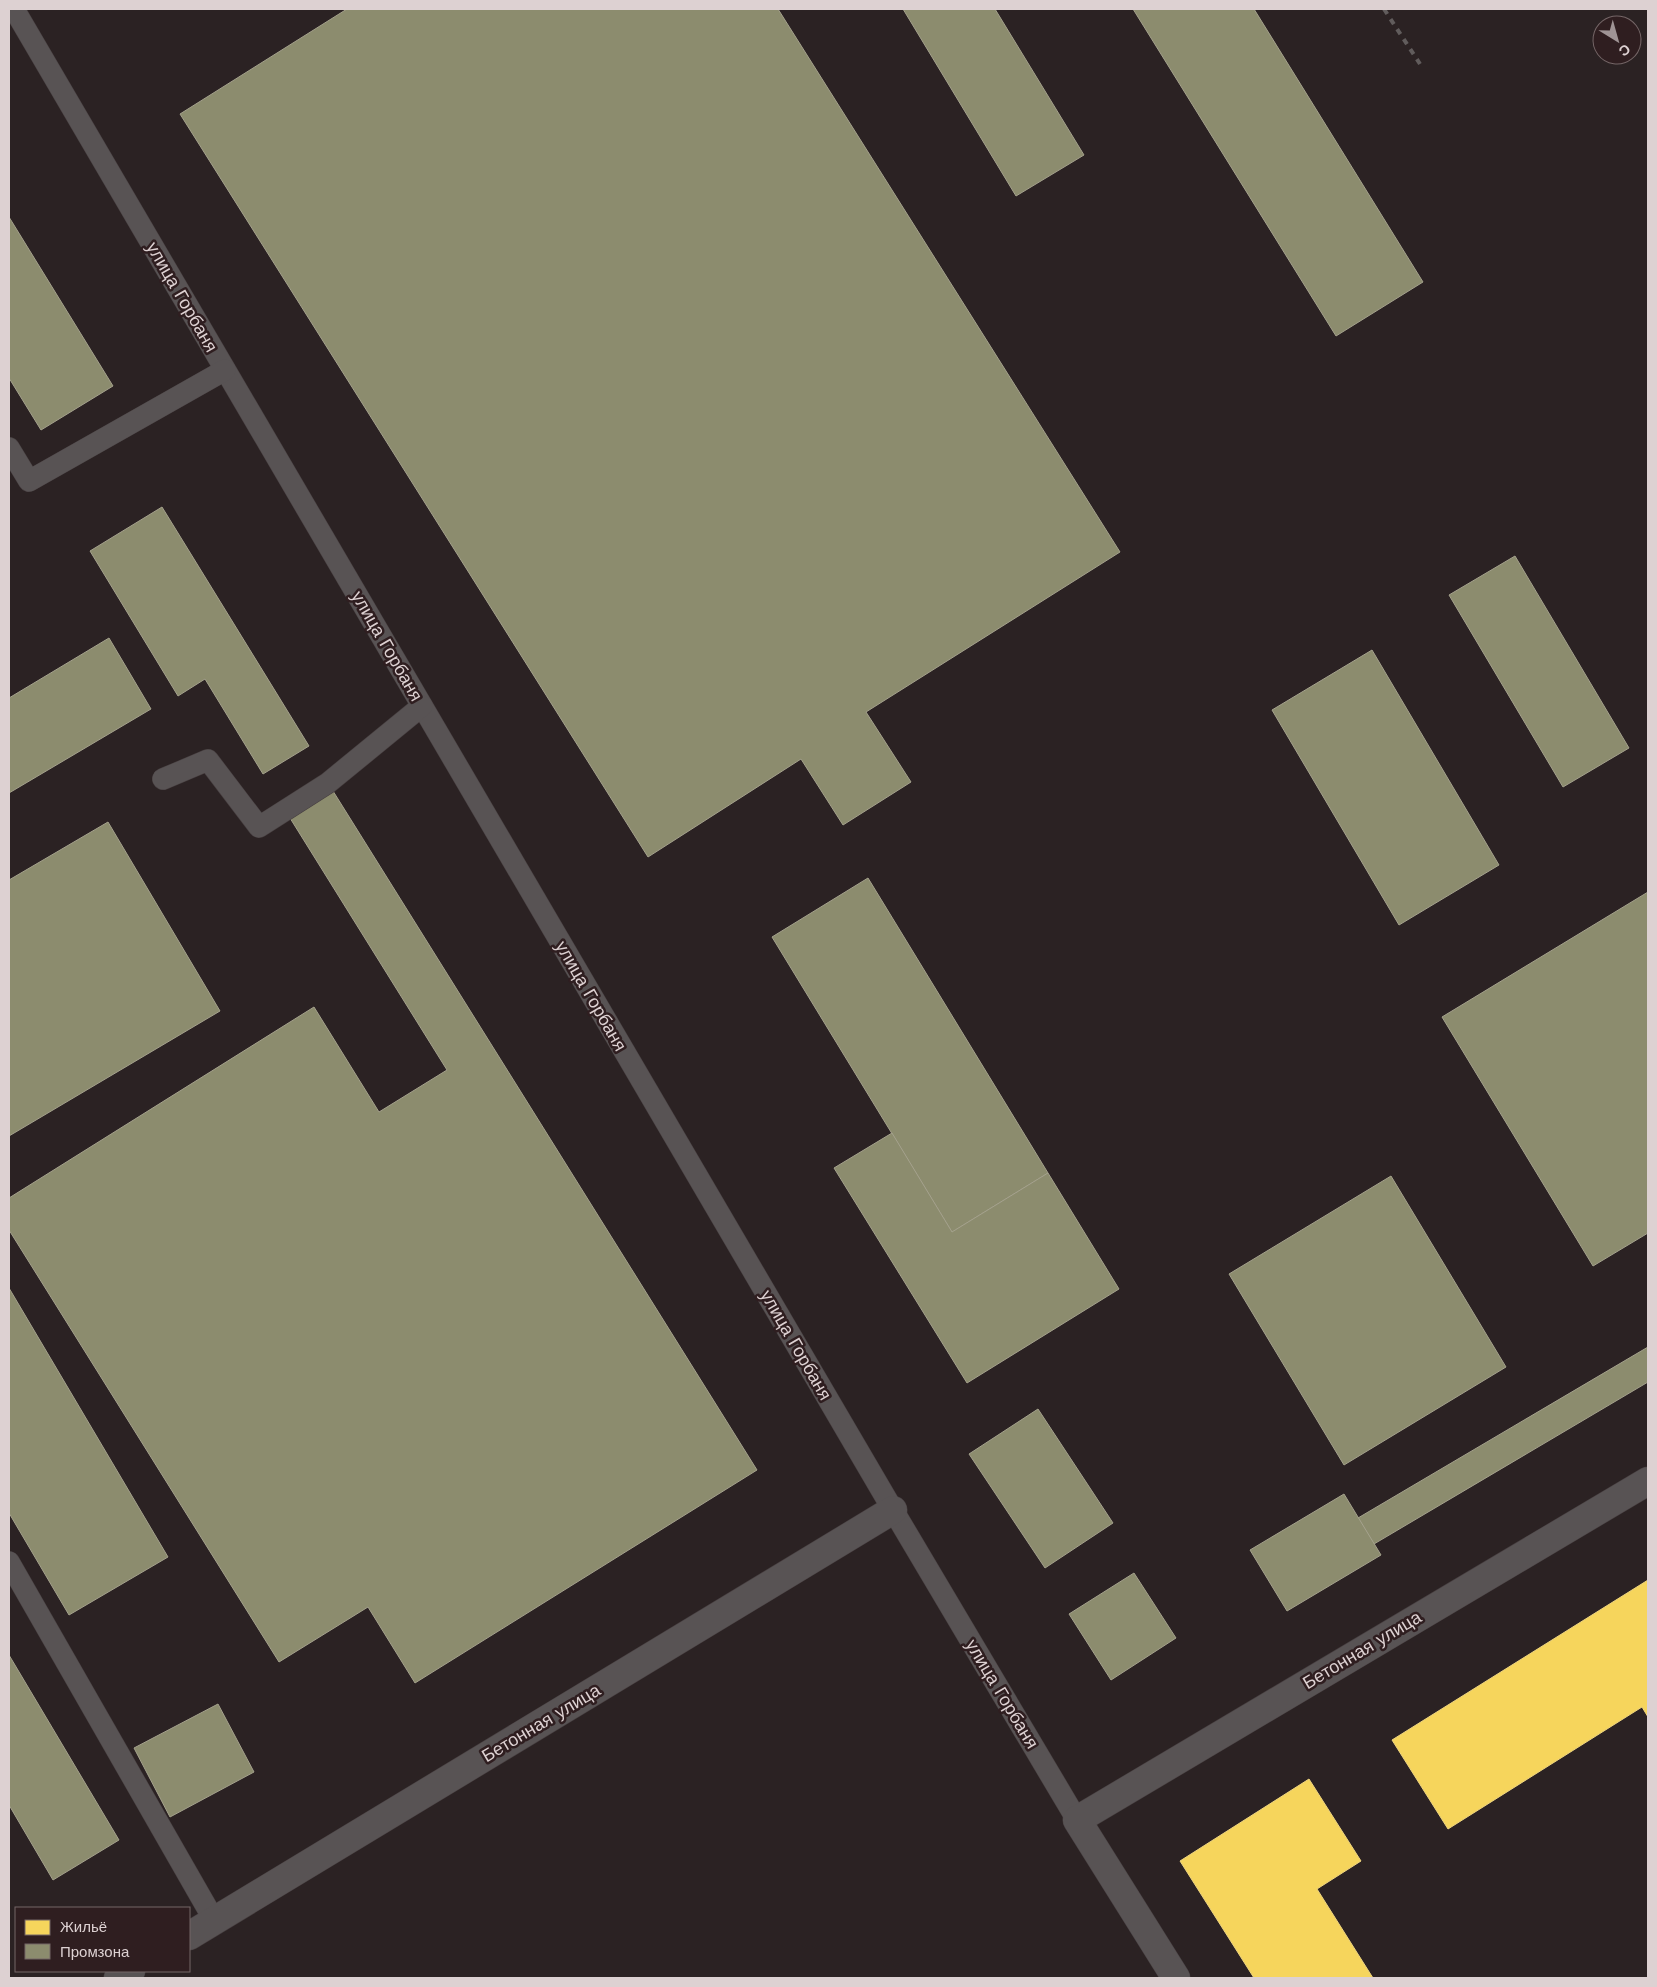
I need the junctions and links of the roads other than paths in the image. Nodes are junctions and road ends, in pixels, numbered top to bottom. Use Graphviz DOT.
graph roads {
  1 [pos="14,9"];
  2 [pos="225,370"];
  3 [pos="9,448"];
  4 [pos="422,706"];
  5 [pos="163,779"];
  6 [pos="1648,1481"];
  7 [pos="893,1510"];
  8 [pos="9,1562"];
  9 [pos="1077,1820"];
  10 [pos="214,1920"];
  11 [pos="190,1935"];
  12 [pos="1176,1978"];
  1 -- 2 [label="lane, улица Горбаня"];
  2 -- 3 [label="lane"];
  2 -- 4 [label="lane, улица Горбаня"];
  4 -- 5 [label="lane"];
  4 -- 7 [label="lane, улица Горбаня"];
  6 -- 9 [label="street, Бетонная улица"];
  7 -- 9 [label="lane, улица Горбаня"];
  7 -- 10 [label="street, Бетонная улица"];
  8 -- 10 [label="lane"];
  9 -- 12 [label="street, улица Горбаня"];
  10 -- 11 [label="street, Бетонная улица"];
}
